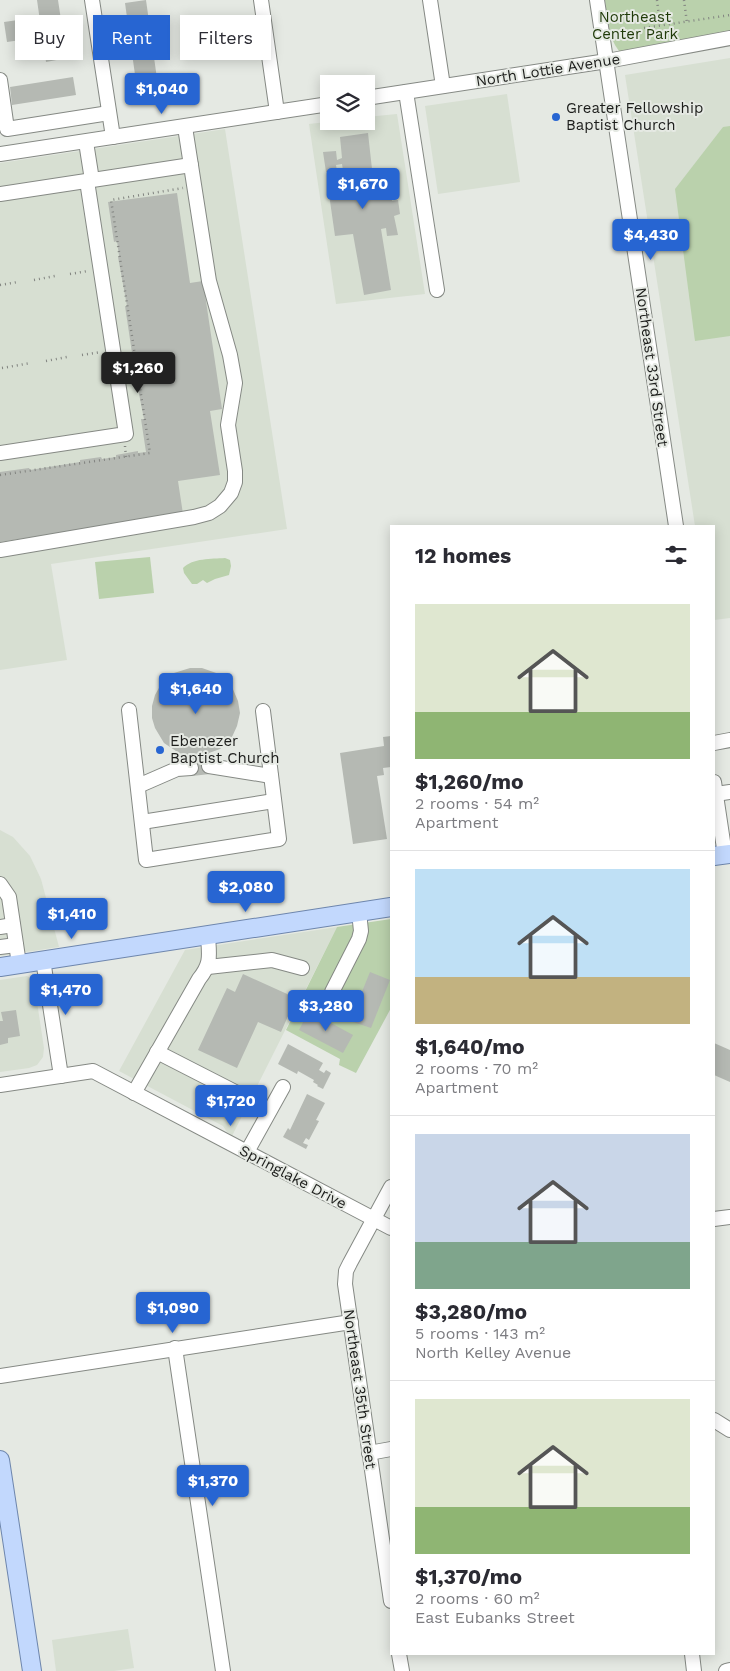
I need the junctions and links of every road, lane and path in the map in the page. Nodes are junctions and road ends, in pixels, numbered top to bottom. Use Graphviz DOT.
graph roads {
  1 [pos="92,0"];
  2 [pos="260,0"];
  3 [pos="430,0"];
  4 [pos="597,0"];
  5 [pos="656,0"];
  6 [pos="684,0"];
  7 [pos="730,15"];
  8 [pos="687,22"];
  9 [pos="660,25"];
  10 [pos="644,28"];
  11 [pos="730,38"];
  12 [pos="607,62"];
  13 [pos="0,80"];
  14 [pos="443,86"];
  15 [pos="406,92"];
  16 [pos="375,97"];
  17 [pos="320,105"];
  18 [pos="277,112"];
  19 [pos="109,113"];
  20 [pos="185,127"];
  21 [pos="4,130"];
  22 [pos="113,137"];
  23 [pos="86,142"];
  24 [pos="6,154"];
  25 [pos="191,165"];
  26 [pos="90,180"];
  27 [pos="194,187"];
  28 [pos="0,194"];
  29 [pos="110,200"];
  30 [pos="91,271"];
  31 [pos="70,274"];
  32 [pos="55,276"];
  33 [pos="34,280"];
  34 [pos="18,282"];
  35 [pos="0,285"];
  36 [pos="436,290"];
  37 [pos="104,352"];
  38 [pos="82,355"];
  39 [pos="67,357"];
  40 [pos="46,361"];
  41 [pos="31,363"];
  42 [pos="2,368"];
  43 [pos="0,453"];
  44 [pos="676,525"];
  45 [pos="0,550"];
  46 [pos="129,710"];
  47 [pos="263,711"];
  48 [pos="730,740"];
  49 [pos="715,743"];
  50 [pos="210,766"];
  51 [pos="191,768"];
  52 [pos="271,776"];
  53 [pos="138,786"];
  54 [pos="730,792"];
  55 [pos="715,796"];
  56 [pos="274,802"];
  57 [pos="142,822"];
  58 [pos="723,855"];
  59 [pos="0,884"];
  60 [pos="390,907"];
  61 [pos="359,912"];
  62 [pos="6,926"];
  63 [pos="208,936"];
  64 [pos="16,944"];
  65 [pos="0,947"];
  66 [pos="43,960"];
  67 [pos="19,964"];
  68 [pos="0,967"];
  69 [pos="208,967"];
  70 [pos="302,968"];
  71 [pos="332,992"];
  72 [pos="157,1052"];
  73 [pos="61,1076"];
  74 [pos="0,1085"];
  75 [pos="283,1087"];
  76 [pos="134,1093"];
  77 [pos="243,1096"];
  78 [pos="247,1152"];
  79 [pos="390,1189"];
  80 [pos="730,1217"];
  81 [pos="374,1219"];
  82 [pos="715,1219"];
  83 [pos="390,1227"];
  84 [pos="351,1322"];
  85 [pos="175,1348"];
  86 [pos="0,1376"];
  87 [pos="715,1421"];
  88 [pos="730,1430"];
  89 [pos="390,1449"];
  90 [pos="369,1453"];
  91 [pos="0,1460"];
  92 [pos="390,1594"];
  93 [pos="399,1655"];
  94 [pos="692,1655"];
  95 [pos="730,1670"];
  96 [pos="32,1671"];
  97 [pos="223,1671"];
  98 [pos="402,1671"];
  99 [pos="694,1671"];
  100 [pos="726,1671"];
  1 -- 19 [label="street"];
  2 -- 18 [label="street"];
  3 -- 14 [label="street"];
  4 -- 12 [label="street, Northeast 33rd Street"];
  5 -- 9 [label="path"];
  6 -- 8 [label="path"];
  7 -- 8 [label="path"];
  8 -- 9 [label="path"];
  9 -- 10 [label="path"];
  11 -- 12 [label="street, North Lottie Avenue"];
  12 -- 14 [label="street, North Lottie Avenue"];
  12 -- 44 [label="street, Northeast 33rd Street"];
  13 -- 21 [label="street"];
  14 -- 15 [label="street, North Lottie Avenue"];
  15 -- 16 [label="street, North Lottie Avenue"];
  15 -- 36 [label="street"];
  17 -- 18 [label="street"];
  18 -- 20 [label="street"];
  19 -- 21 [label="street"];
  19 -- 22 [label="street"];
  20 -- 22 [label="street"];
  20 -- 25 [label="street"];
  21 -- 24 [label="street"];
  22 -- 23 [label="street"];
  23 -- 24 [label="street"];
  23 -- 26 [label="street"];
  25 -- 26 [label="street"];
  25 -- 27 [label="street"];
  26 -- 28 [label="street"];
  26 -- 43 [label="street"];
  27 -- 29 [label="path"];
  27 -- 45 [label="street"];
  30 -- 31 [label="path"];
  32 -- 33 [label="path"];
  34 -- 35 [label="path"];
  37 -- 38 [label="path"];
  39 -- 40 [label="path"];
  41 -- 42 [label="path"];
  46 -- 53 [label="street"];
  47 -- 52 [label="street"];
  48 -- 49 [label="street"];
  50 -- 52 [label="street"];
  51 -- 53 [label="street"];
  52 -- 56 [label="street"];
  53 -- 57 [label="street"];
  54 -- 55 [label="street"];
  55 -- 58 [label="street"];
  56 -- 57 [label="street"];
  56 -- 57 [label="street"];
  59 -- 62 [label="street"];
  60 -- 61 [label="main road"];
  61 -- 63 [label="main road"];
  61 -- 71 [label="street"];
  62 -- 64 [label="street"];
  63 -- 66 [label="main road"];
  63 -- 69 [label="street"];
  64 -- 65 [label="street"];
  64 -- 67 [label="street"];
  66 -- 67 [label="main road"];
  66 -- 73 [label="street"];
  67 -- 68 [label="main road"];
  69 -- 70 [label="street"];
  69 -- 72 [label="street"];
  72 -- 76 [label="street"];
  72 -- 77 [label="street"];
  73 -- 74 [label="street, Springlake Drive"];
  73 -- 76 [label="street, Springlake Drive"];
  75 -- 78 [label="street"];
  76 -- 78 [label="street, Springlake Drive"];
  78 -- 81 [label="street, Springlake Drive"];
  79 -- 81 [label="street, Northeast 35th Street"];
  80 -- 82 [label="street"];
  81 -- 83 [label="street, Springlake Drive"];
  81 -- 84 [label="street, Northeast 35th Street"];
  84 -- 85 [label="street"];
  84 -- 90 [label="street, Northeast 35th Street"];
  85 -- 86 [label="street"];
  85 -- 97 [label="street"];
  87 -- 88 [label="street"];
  89 -- 90 [label="street"];
  90 -- 92 [label="street, Northeast 35th Street"];
  91 -- 96 [label="main road"];
  93 -- 98 [label="street"];
  94 -- 99 [label="street"];
  95 -- 100 [label="street"];
}
